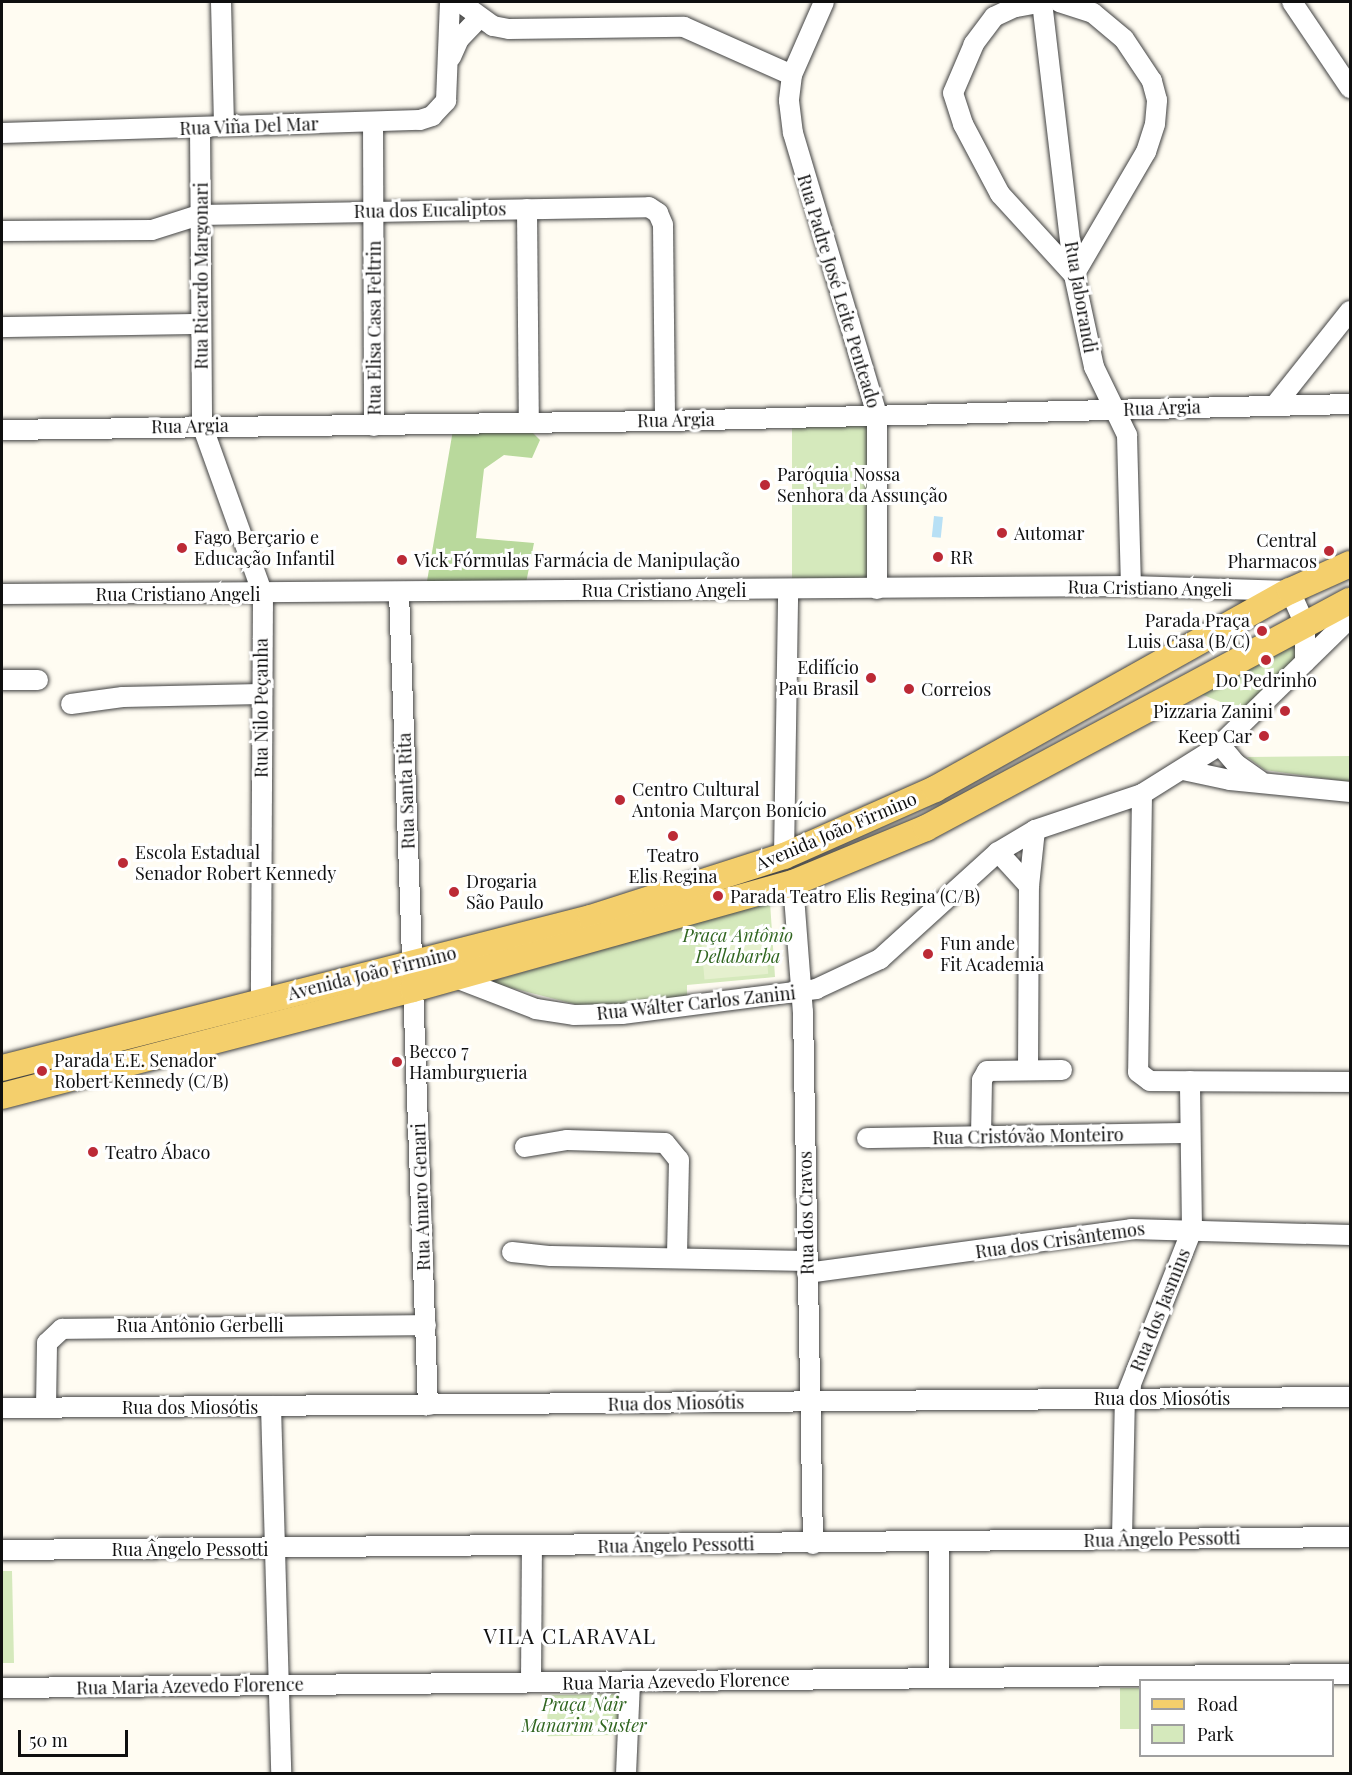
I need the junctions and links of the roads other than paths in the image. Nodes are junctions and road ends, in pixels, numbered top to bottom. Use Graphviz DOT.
graph roads {
  1 [pos="220,2"];
  2 [pos="450,2"];
  3 [pos="460,2"];
  4 [pos="824,2"];
  5 [pos="1043,2"];
  6 [pos="1060,2"];
  7 [pos="1292,2"];
  8 [pos="479,18"];
  9 [pos="450,59"];
  10 [pos="792,75"];
  11 [pos="1350,88"];
  12 [pos="373,122"];
  13 [pos="224,126"];
  14 [pos="201,127"];
  15 [pos="2,133"];
  16 [pos="527,208"];
  17 [pos="373,210"];
  18 [pos="199,215"];
  19 [pos="2,231"];
  20 [pos="1074,275"];
  21 [pos="1350,310"];
  22 [pos="199,324"];
  23 [pos="2,327"];
  24 [pos="1276,404"];
  25 [pos="1350,404"];
  26 [pos="1116,410"];
  27 [pos="877,414"];
  28 [pos="529,420"];
  29 [pos="665,421"];
  30 [pos="202,425"];
  31 [pos="374,426"];
  32 [pos="2,430"];
  33 [pos="1350,564"];
  34 [pos="1131,586"];
  35 [pos="877,589"];
  36 [pos="788,590"];
  37 [pos="1290,591"];
  38 [pos="399,592"];
  39 [pos="2,594"];
  40 [pos="262,594"];
  41 [pos="1350,601"];
  42 [pos="1350,618"];
  43 [pos="1305,624"];
  44 [pos="1305,662"];
  45 [pos="2,680"];
  46 [pos="38,680"];
  47 [pos="261,694"];
  48 [pos="71,704"];
  49 [pos="1220,745"];
  50 [pos="1183,770"];
  51 [pos="1264,783"];
  52 [pos="1350,792"];
  53 [pos="1142,794"];
  54 [pos="1035,830"];
  55 [pos="998,852"];
  56 [pos="784,856"];
  57 [pos="793,883"];
  58 [pos="1029,886"];
  59 [pos="413,976"];
  60 [pos="453,977"];
  61 [pos="801,992"];
  62 [pos="261,1001"];
  63 [pos="2,1068"];
  64 [pos="1028,1069"];
  65 [pos="1062,1070"];
  66 [pos="1190,1082"];
  67 [pos="1350,1082"];
  68 [pos="2,1096"];
  69 [pos="1190,1133"];
  70 [pos="981,1137"];
  71 [pos="867,1138"];
  72 [pos="525,1147"];
  73 [pos="1192,1230"];
  74 [pos="1350,1235"];
  75 [pos="512,1252"];
  76 [pos="678,1258"];
  77 [pos="807,1267"];
  78 [pos="426,1325"];
  79 [pos="1350,1397"];
  80 [pos="1125,1399"];
  81 [pos="808,1402"];
  82 [pos="428,1405"];
  83 [pos="271,1406"];
  84 [pos="2,1408"];
  85 [pos="46,1408"];
  86 [pos="1350,1537"];
  87 [pos="1122,1538"];
  88 [pos="939,1543"];
  89 [pos="813,1544"];
  90 [pos="532,1547"];
  91 [pos="275,1549"];
  92 [pos="2,1550"];
  93 [pos="1350,1674"];
  94 [pos="939,1678"];
  95 [pos="531,1682"];
  96 [pos="630,1683"];
  97 [pos="279,1685"];
  98 [pos="2,1688"];
  99 [pos="281,1773"];
  100 [pos="626,1773"];
  1 -- 13 [label="street"];
  2 -- 9 [label="street, Rua Viña Del Mar"];
  3 -- 8 [label="street"];
  4 -- 10 [label="street, Rua Padre José Leite Penteado"];
  5 -- 20 [label="street, Rua Jaborandi"];
  5 -- 20 [label="street"];
  6 -- 20 [label="street"];
  7 -- 11 [label="street"];
  8 -- 9 [label="street, Rua Viña Del Mar"];
  8 -- 10 [label="street"];
  9 -- 12 [label="street, Rua Viña Del Mar"];
  10 -- 27 [label="street, Rua Padre José Leite Penteado"];
  12 -- 13 [label="street, Rua Viña Del Mar"];
  12 -- 17 [label="street, Rua Elisa Casa Feltrin"];
  13 -- 14 [label="street, Rua Viña Del Mar"];
  14 -- 15 [label="street, Rua Viña Del Mar"];
  14 -- 18 [label="street, Rua Ricardo Margonari"];
  16 -- 17 [label="street, Rua dos Eucaliptos"];
  16 -- 28 [label="street"];
  16 -- 29 [label="street, Rua dos Eucaliptos"];
  17 -- 18 [label="street, Rua dos Eucaliptos"];
  17 -- 31 [label="street, Rua Elisa Casa Feltrin"];
  18 -- 19 [label="street, Rua dos Eucaliptos"];
  18 -- 22 [label="street, Rua Ricardo Margonari"];
  20 -- 26 [label="street, Rua Jaborandi"];
  21 -- 24 [label="street"];
  22 -- 23 [label="street"];
  22 -- 30 [label="street, Rua Ricardo Margonari"];
  24 -- 25 [label="street, Rua Argia"];
  24 -- 26 [label="street, Rua Argia"];
  26 -- 27 [label="street, Rua Argia"];
  26 -- 34 [label="street, Rua Jaborandi"];
  27 -- 29 [label="street, Rua Argia"];
  27 -- 35 [label="street, Rua Padre José Leite Penteado"];
  28 -- 29 [label="street, Rua Argia"];
  28 -- 31 [label="street, Rua Argia"];
  30 -- 31 [label="street, Rua Argia"];
  30 -- 32 [label="street, Rua Argia"];
  30 -- 40 [label="street, Rua Nilo Peçanha"];
  33 -- 37 [label="main road, Avenida João Firmino"];
  34 -- 35 [label="street, Rua Cristiano Angeli"];
  34 -- 37 [label="street, Rua Cristiano Angeli"];
  35 -- 36 [label="street, Rua Cristiano Angeli"];
  36 -- 38 [label="street, Rua Cristiano Angeli"];
  36 -- 56 [label="street"];
  37 -- 43 [label="street"];
  37 -- 56 [label="main road, Avenida João Firmino"];
  38 -- 40 [label="street, Rua Cristiano Angeli"];
  38 -- 59 [label="street, Rua Santa Rita"];
  39 -- 40 [label="street, Rua Cristiano Angeli"];
  40 -- 47 [label="street, Rua Nilo Peçanha"];
  41 -- 43 [label="main road, Avenida João Firmino"];
  42 -- 44 [label="street, Rua Wálter Carlos Zanini"];
  43 -- 44 [label="street"];
  43 -- 57 [label="main road, Avenida João Firmino"];
  44 -- 49 [label="street, Rua Wálter Carlos Zanini"];
  45 -- 46 [label="street"];
  47 -- 48 [label="street"];
  47 -- 62 [label="street, Rua Nilo Peçanha"];
  49 -- 50 [label="street, Rua Wálter Carlos Zanini"];
  49 -- 51 [label="street"];
  50 -- 51 [label="street"];
  50 -- 53 [label="street, Rua Wálter Carlos Zanini"];
  51 -- 52 [label="street"];
  53 -- 54 [label="street, Rua Wálter Carlos Zanini"];
  53 -- 66 [label="street"];
  54 -- 55 [label="street, Rua Wálter Carlos Zanini"];
  54 -- 58 [label="street"];
  55 -- 58 [label="street"];
  55 -- 61 [label="street, Rua Wálter Carlos Zanini"];
  56 -- 59 [label="main road, Avenida João Firmino"];
  57 -- 60 [label="main road, Avenida João Firmino"];
  57 -- 61 [label="street, Rua dos Cravos"];
  58 -- 64 [label="street"];
  59 -- 60 [label="main road, Avenida João Firmino"];
  59 -- 62 [label="main road, Avenida João Firmino"];
  59 -- 68 [label="main road, Avenida João Firmino"];
  59 -- 78 [label="street, Rua Amaro Genari"];
  60 -- 61 [label="street, Rua Wálter Carlos Zanini"];
  61 -- 77 [label="street, Rua dos Cravos"];
  62 -- 63 [label="main road, Avenida João Firmino"];
  64 -- 65 [label="street"];
  64 -- 70 [label="street"];
  66 -- 67 [label="street"];
  66 -- 69 [label="street, Rua dos Jasmins"];
  69 -- 70 [label="street, Rua Cristóvão Monteiro"];
  69 -- 73 [label="street, Rua dos Jasmins"];
  70 -- 71 [label="street, Rua Cristóvão Monteiro"];
  72 -- 76 [label="street"];
  73 -- 74 [label="street, Rua dos Crisântemos"];
  73 -- 77 [label="street, Rua dos Crisântemos"];
  73 -- 80 [label="street, Rua dos Jasmins"];
  75 -- 76 [label="street, Rua dos Crisântemos"];
  76 -- 77 [label="street, Rua dos Crisântemos"];
  77 -- 81 [label="street, Rua dos Cravos"];
  78 -- 82 [label="street, Rua Amaro Genari"];
  78 -- 85 [label="street, Rua Antônio Gerbelli"];
  79 -- 80 [label="street, Rua dos Miosótis"];
  80 -- 81 [label="street, Rua dos Miosótis"];
  80 -- 87 [label="street, Rua dos Jasmins"];
  81 -- 82 [label="street, Rua dos Miosótis"];
  81 -- 89 [label="street, Rua dos Cravos"];
  82 -- 83 [label="street, Rua dos Miosótis"];
  83 -- 85 [label="street, Rua dos Miosótis"];
  83 -- 91 [label="street"];
  84 -- 85 [label="street, Rua dos Miosótis"];
  86 -- 87 [label="street, Rua Ângelo Pessotti"];
  87 -- 88 [label="street, Rua Ângelo Pessotti"];
  88 -- 89 [label="street, Rua Ângelo Pessotti"];
  88 -- 94 [label="street"];
  89 -- 90 [label="street, Rua Ângelo Pessotti"];
  90 -- 91 [label="street, Rua Ângelo Pessotti"];
  90 -- 95 [label="street"];
  91 -- 92 [label="street, Rua Ângelo Pessotti"];
  91 -- 97 [label="street"];
  93 -- 94 [label="street, Rua Maria Azevedo Florence"];
  94 -- 96 [label="street, Rua Maria Azevedo Florence"];
  95 -- 96 [label="street, Rua Maria Azevedo Florence"];
  95 -- 97 [label="street, Rua Maria Azevedo Florence"];
  96 -- 100 [label="street"];
  97 -- 98 [label="street, Rua Maria Azevedo Florence"];
  97 -- 99 [label="street"];
}
